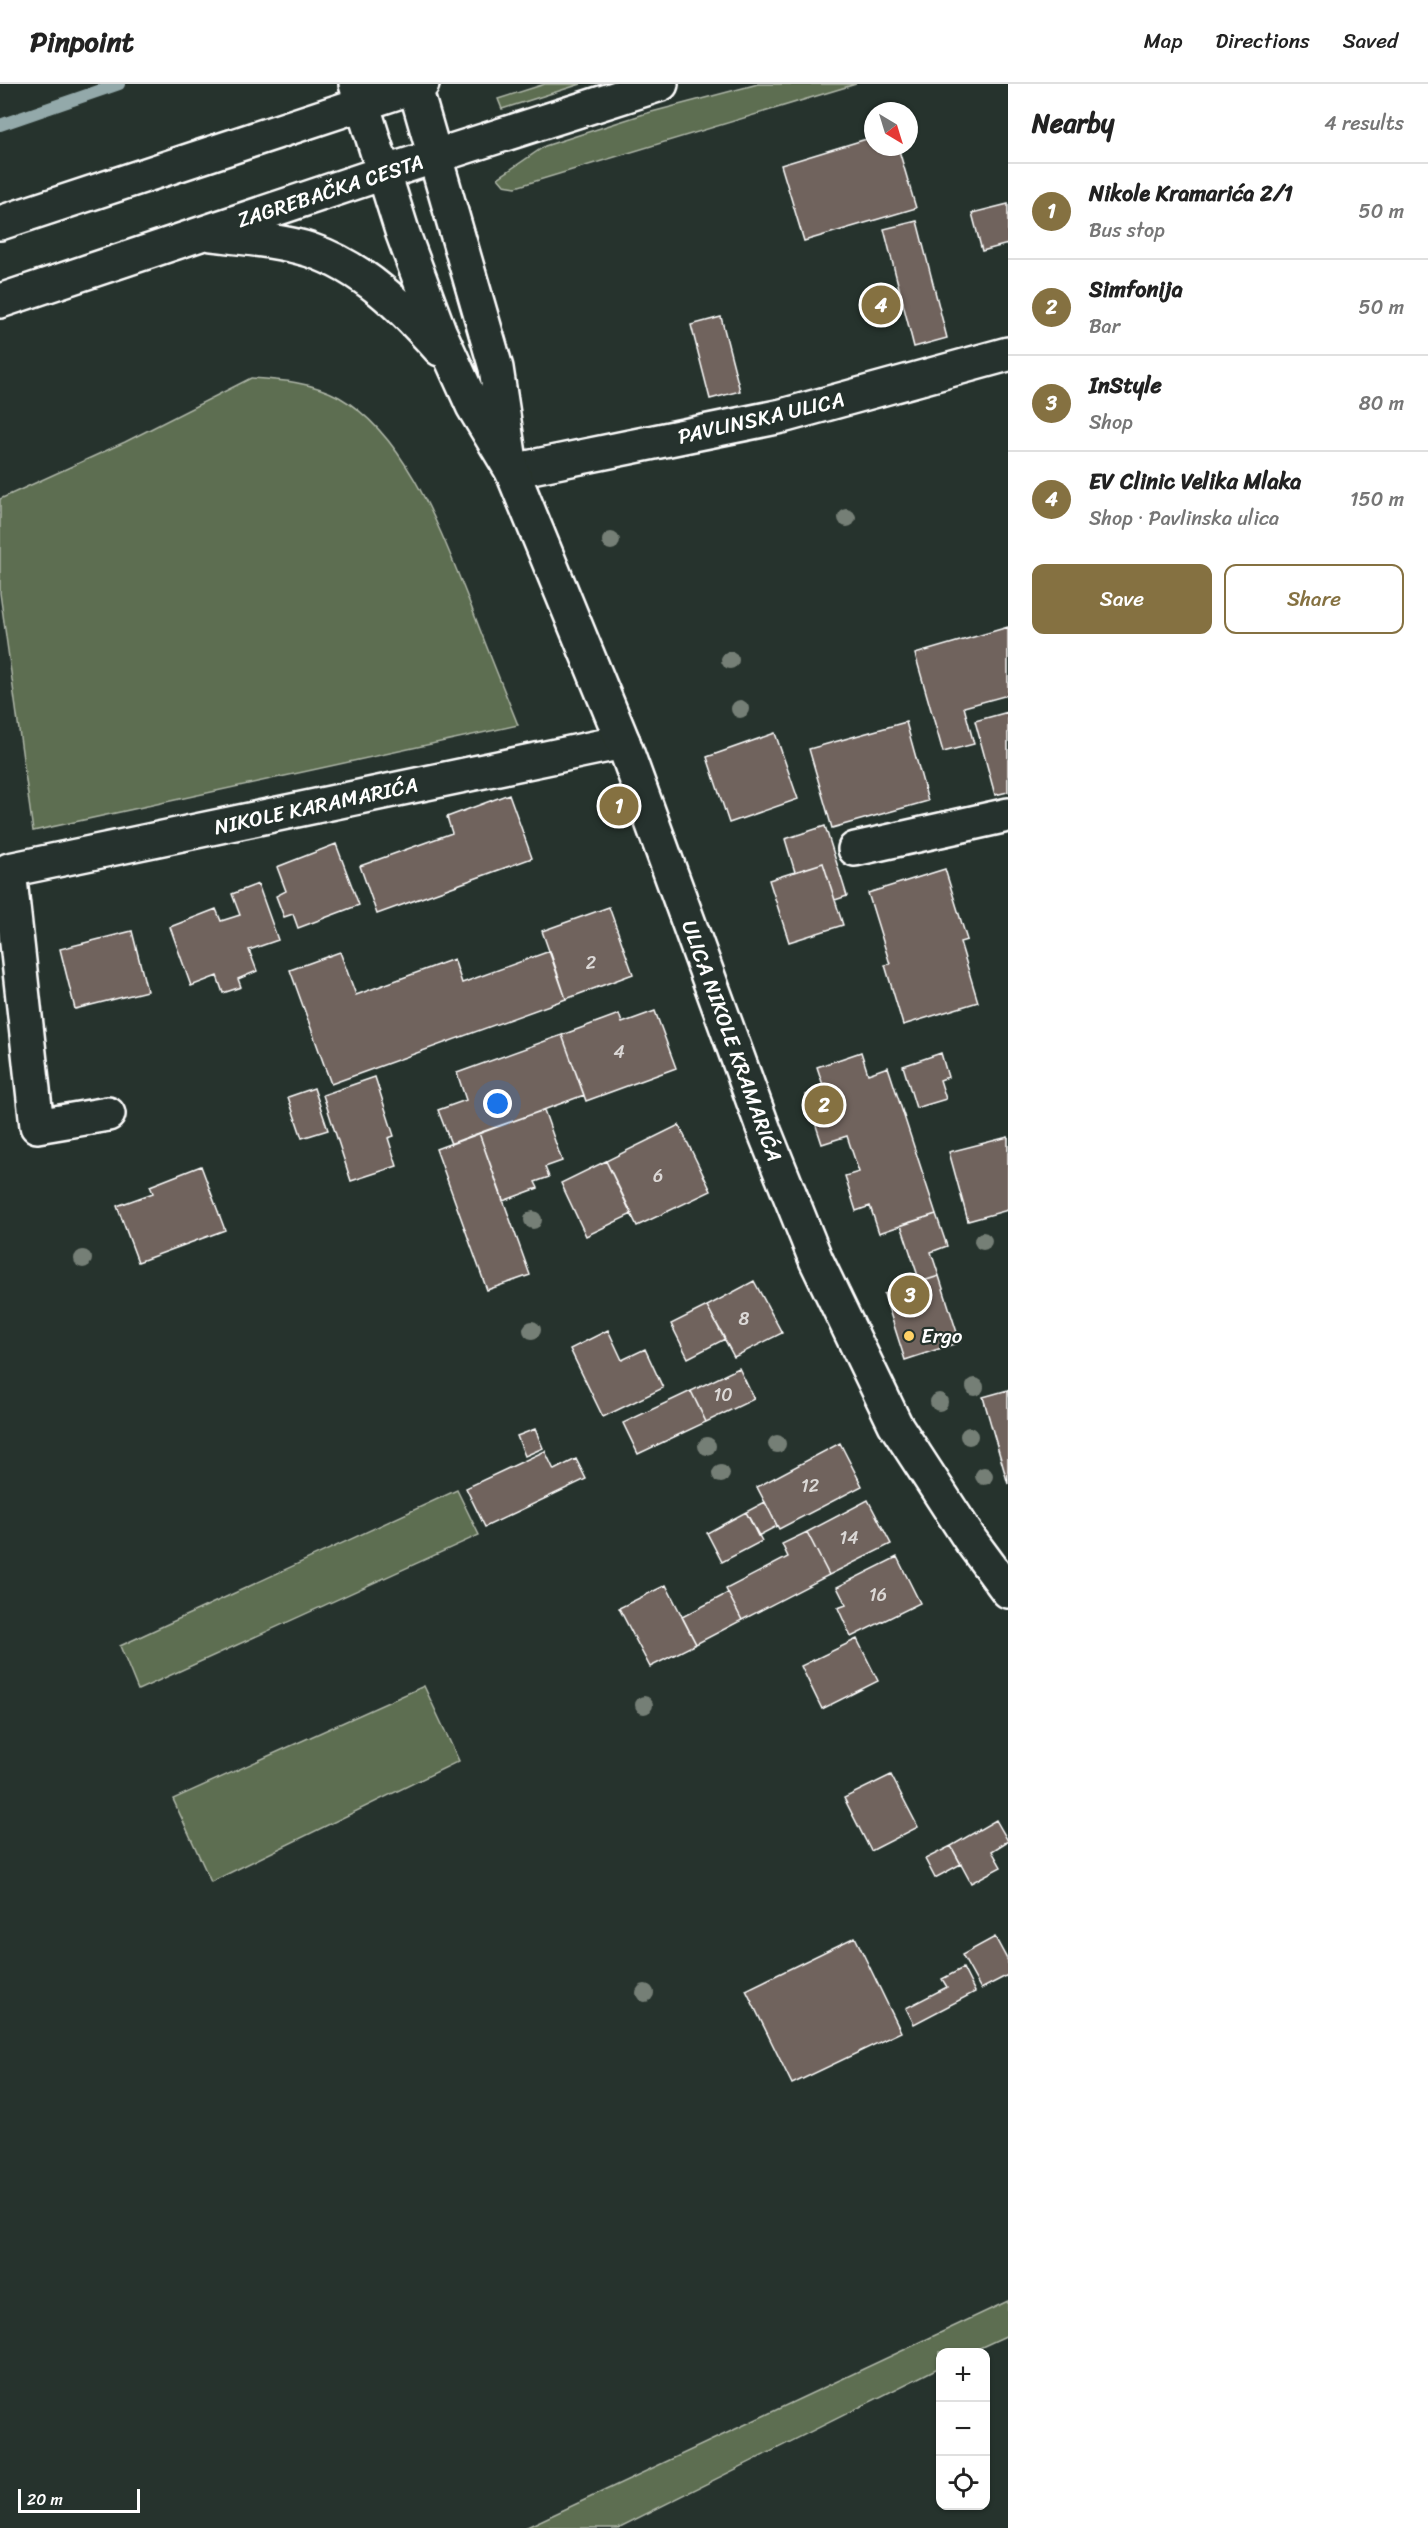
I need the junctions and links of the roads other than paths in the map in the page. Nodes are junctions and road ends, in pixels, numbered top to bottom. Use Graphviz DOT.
graph roads {
  1 [pos="661,84"];
  2 [pos="417,85"];
  3 [pos="359,94"];
  4 [pos="436,156"];
  5 [pos="383,173"];
  6 [pos="0,223"];
  7 [pos="203,233"];
  8 [pos="0,301"];
  9 [pos="1008,354"];
  10 [pos="456,366"];
  11 [pos="512,471"];
  12 [pos="623,742"];
  13 [pos="1008,815"];
  14 [pos="855,849"];
  15 [pos="108,1114"];
  16 [pos="1006,1586"];
  1 -- 4 [label="main road, ZAGREBAČKA CESTA"];
  2 -- 3 [label="main road"];
  2 -- 4 [label="main road, ULICA NIKOLE KRAMARIĆA"];
  3 -- 5 [label="main road, ULICA NIKOLE KRAMARIĆA"];
  3 -- 6 [label="main road"];
  4 -- 5 [label="main road, ZAGREBAČKA CESTA"];
  4 -- 11 [label="main road, ULICA NIKOLE KRAMARIĆA"];
  5 -- 7 [label="main road, ZAGREBAČKA CESTA"];
  5 -- 10 [label="main road, ULICA NIKOLE KRAMARIĆA"];
  7 -- 8 [label="main road, ZAGREBAČKA CESTA"];
  7 -- 10 [label="main road"];
  9 -- 11 [label="main road, PAVLINSKA ULICA"];
  10 -- 11 [label="main road, ULICA NIKOLE KRAMARIĆA"];
  11 -- 12 [label="main road, ULICA NIKOLE KRAMARIĆA"];
  12 -- 15 [label="main road, NIKOLE KARAMARIĆA"];
  12 -- 16 [label="main road, ULICA NIKOLE KRAMARIĆA"];
  13 -- 14 [label="main road"];
}
